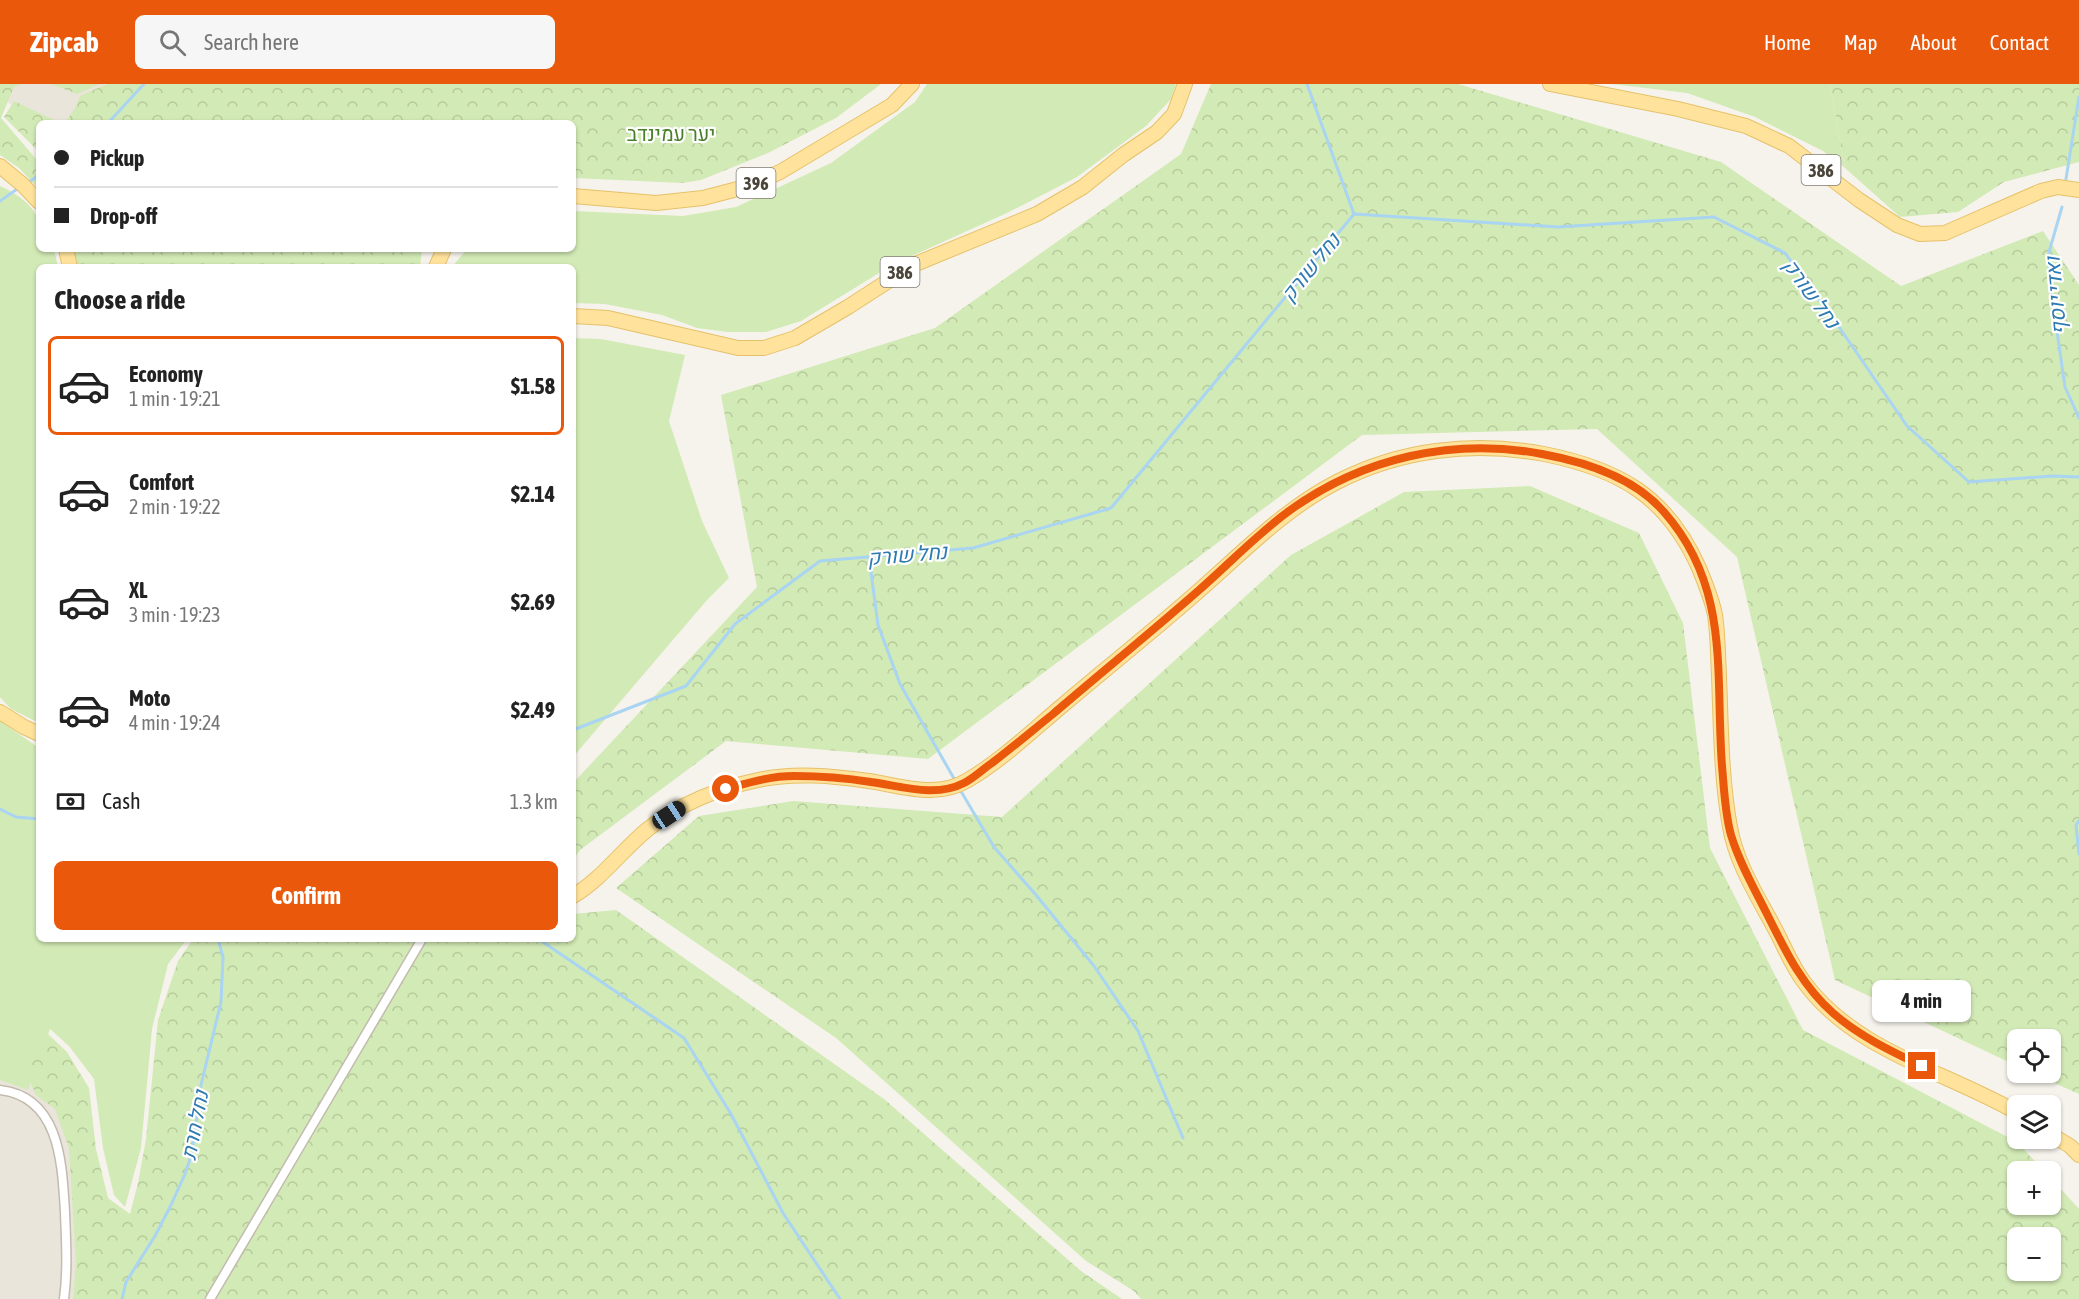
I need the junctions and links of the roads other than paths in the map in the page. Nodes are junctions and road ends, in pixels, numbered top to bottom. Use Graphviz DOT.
graph roads {
  1 [pos="912,84"];
  2 [pos="1185,84"];
  3 [pos="1550,84"];
  4 [pos="0,166"];
  5 [pos="2079,190"];
  6 [pos="576,196"];
  7 [pos="36,199"];
  8 [pos="576,316"];
  9 [pos="0,712"];
  10 [pos="36,733"];
  11 [pos="576,894"];
  12 [pos="420,942"];
  13 [pos="0,1090"];
  14 [pos="2007,1108"];
  15 [pos="2061,1141"];
  16 [pos="2079,1155"];
  17 [pos="64,1299"];
  18 [pos="210,1299"];
  1 -- 6 [label="main road, 396"];
  2 -- 8 [label="main road, 386"];
  3 -- 5 [label="main road, 386"];
  4 -- 7 [label="main road"];
  9 -- 10 [label="main road"];
  11 -- 14 [label="main road"];
  12 -- 18 [label="street"];
  13 -- 17 [label="street"];
  15 -- 16 [label="main road"];
}
